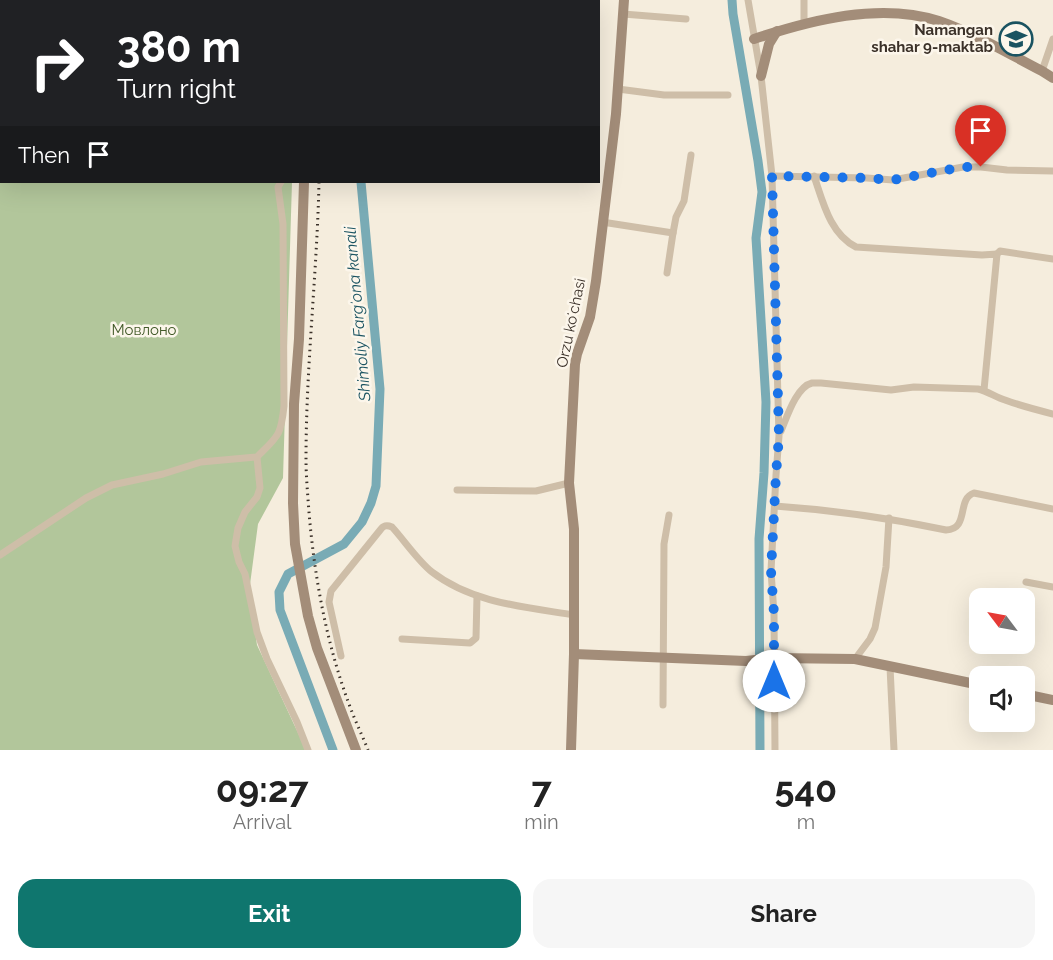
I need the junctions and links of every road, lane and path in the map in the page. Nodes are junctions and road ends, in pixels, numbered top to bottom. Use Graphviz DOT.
graph roads {
  1 [pos="624,0"];
  2 [pos="748,0"];
  3 [pos="804,0"];
  4 [pos="623,14"];
  5 [pos="686,20"];
  6 [pos="804,24"];
  7 [pos="777,31"];
  8 [pos="754,39"];
  9 [pos="1053,39"];
  10 [pos="1042,71"];
  11 [pos="761,76"];
  12 [pos="1053,78"];
  13 [pos="618,89"];
  14 [pos="728,95"];
  15 [pos="691,155"];
  16 [pos="1053,171"];
  17 [pos="772,176"];
  18 [pos="814,176"];
  19 [pos="280,183"];
  20 [pos="304,183"];
  21 [pos="603,222"];
  22 [pos="673,233"];
  23 [pos="997,254"];
  24 [pos="1053,259"];
  25 [pos="667,273"];
  26 [pos="984,390"];
  27 [pos="1053,414"];
  28 [pos="779,436"];
  29 [pos="257,457"];
  30 [pos="569,483"];
  31 [pos="457,490"];
  32 [pos="775,506"];
  33 [pos="1053,509"];
  34 [pos="669,515"];
  35 [pos="889,518"];
  36 [pos="0,555"];
  37 [pos="1026,582"];
  38 [pos="1053,587"];
  39 [pos="477,596"];
  40 [pos="574,615"];
  41 [pos="402,639"];
  42 [pos="574,654"];
  43 [pos="341,656"];
  44 [pos="664,658"];
  45 [pos="774,658"];
  46 [pos="855,659"];
  47 [pos="890,667"];
  48 [pos="969,683"];
  49 [pos="1035,696"];
  50 [pos="1053,700"];
  51 [pos="663,705"];
  52 [pos="308,750"];
  53 [pos="356,750"];
  54 [pos="571,750"];
  55 [pos="775,750"];
  56 [pos="894,750"];
  1 -- 4 [label="street, Orzu koʻchasi"];
  2 -- 8 [label="street"];
  3 -- 6 [label="street"];
  4 -- 5 [label="street"];
  4 -- 13 [label="street, Orzu koʻchasi"];
  6 -- 7 [label="street"];
  6 -- 10 [label="street"];
  7 -- 8 [label="street"];
  7 -- 11 [label="street"];
  8 -- 11 [label="street"];
  9 -- 10 [label="street"];
  10 -- 12 [label="street"];
  11 -- 17 [label="street"];
  13 -- 14 [label="street"];
  13 -- 21 [label="street, Orzu koʻchasi"];
  15 -- 22 [label="street"];
  16 -- 18 [label="street"];
  17 -- 18 [label="street"];
  17 -- 28 [label="street"];
  18 -- 23 [label="street"];
  19 -- 29 [label="street"];
  20 -- 53 [label="street"];
  21 -- 22 [label="street"];
  21 -- 30 [label="street, Orzu koʻchasi"];
  22 -- 25 [label="street"];
  23 -- 24 [label="street"];
  23 -- 26 [label="street"];
  26 -- 27 [label="street"];
  26 -- 28 [label="street"];
  28 -- 32 [label="street"];
  29 -- 36 [label="street"];
  29 -- 52 [label="street"];
  30 -- 31 [label="street"];
  30 -- 40 [label="street, Orzu koʻchasi"];
  32 -- 35 [label="street"];
  32 -- 45 [label="street"];
  33 -- 35 [label="street"];
  34 -- 44 [label="street"];
  35 -- 46 [label="street"];
  37 -- 38 [label="street"];
  39 -- 40 [label="street"];
  39 -- 41 [label="street"];
  39 -- 43 [label="street"];
  40 -- 42 [label="street, Orzu koʻchasi"];
  42 -- 44 [label="street"];
  42 -- 54 [label="street, Orzu koʻchasi"];
  44 -- 45 [label="street"];
  44 -- 51 [label="street"];
  45 -- 46 [label="street"];
  45 -- 55 [label="street"];
  46 -- 47 [label="street"];
  47 -- 48 [label="street"];
  47 -- 56 [label="street"];
  49 -- 50 [label="street"];
}
